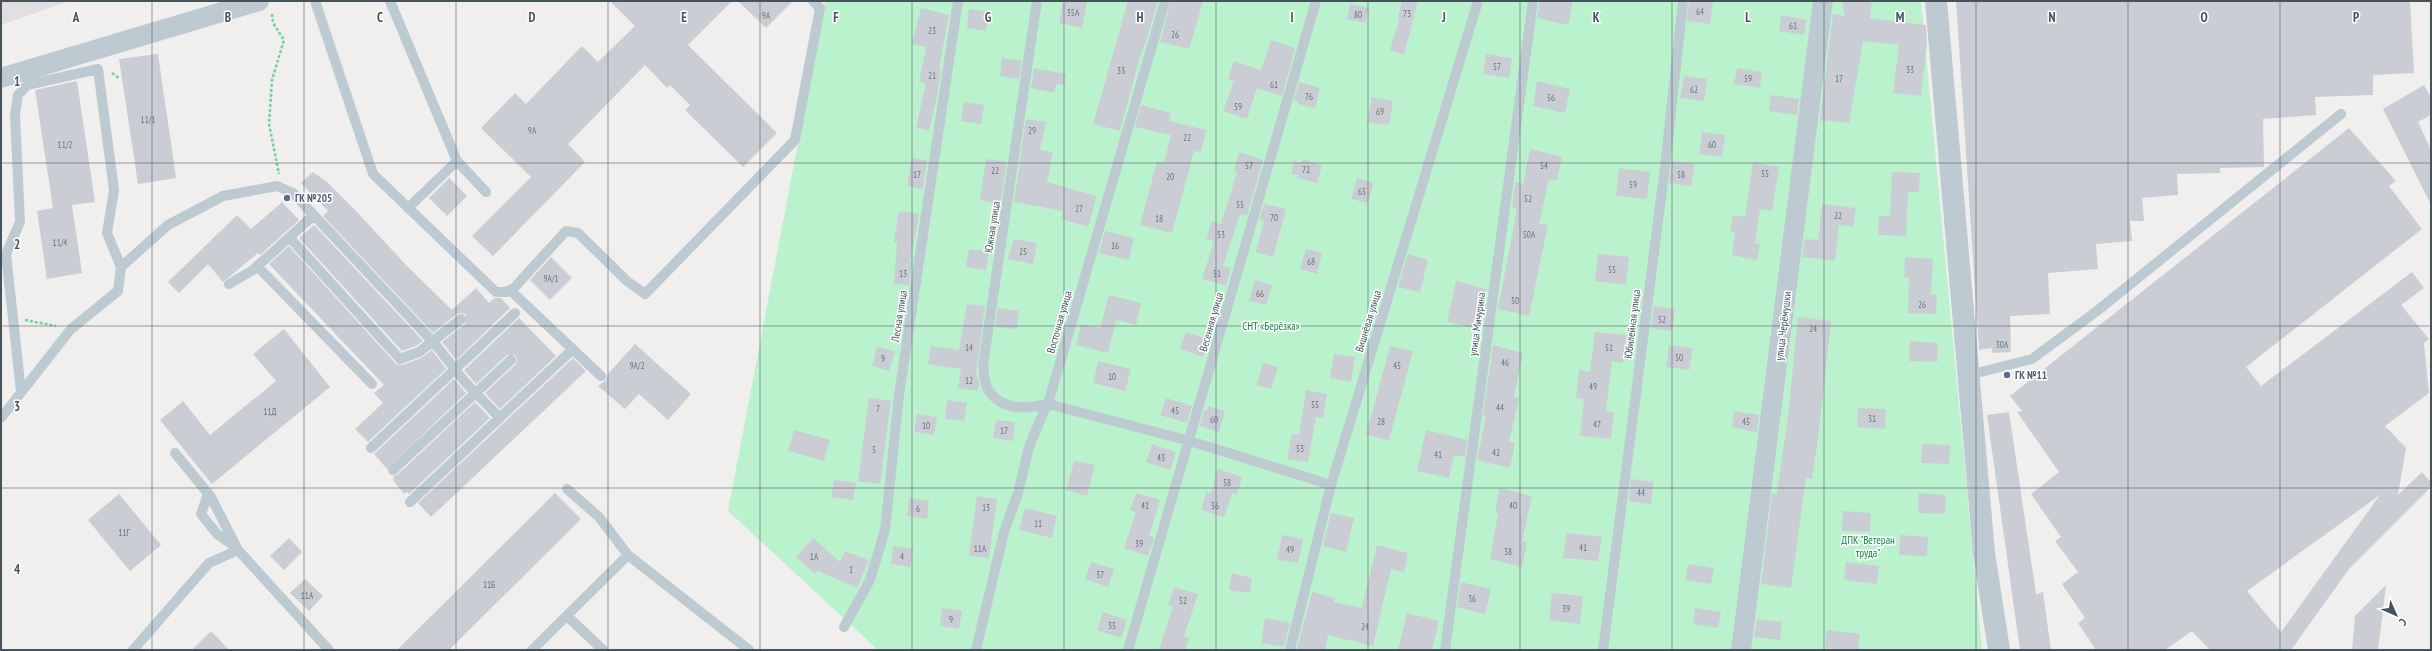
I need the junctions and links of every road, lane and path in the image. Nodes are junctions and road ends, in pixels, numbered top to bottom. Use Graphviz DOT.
graph roads {
  1 [pos="315,1"];
  2 [pos="390,1"];
  3 [pos="813,1"];
  4 [pos="958,1"];
  5 [pos="1037,1"];
  6 [pos="1165,1"];
  7 [pos="1316,1"];
  8 [pos="1478,1"];
  9 [pos="1533,1"];
  10 [pos="1682,1"];
  11 [pos="1823,1"];
  12 [pos="1936,1"];
  13 [pos="265,5"];
  14 [pos="234,6"];
  15 [pos="1,78"];
  16 [pos="2341,114"];
  17 [pos="457,161"];
  18 [pos="486,192"];
  19 [pos="293,193"];
  20 [pos="408,208"];
  21 [pos="314,215"];
  22 [pos="290,238"];
  23 [pos="257,266"];
  24 [pos="120,267"];
  25 [pos="229,284"];
  26 [pos="510,290"];
  27 [pos="515,313"];
  28 [pos="13,318"];
  29 [pos="460,319"];
  30 [pos="71,329"];
  31 [pos="433,342"];
  32 [pos="573,349"];
  33 [pos="511,360"];
  34 [pos="454,368"];
  35 [pos="1969,375"];
  36 [pos="601,376"];
  37 [pos="372,384"];
  38 [pos="21,392"];
  39 [pos="476,394"];
  40 [pos="1048,404"];
  41 [pos="1,418"];
  42 [pos="500,418"];
  43 [pos="1190,441"];
  44 [pos="371,448"];
  45 [pos="175,453"];
  46 [pos="393,470"];
  47 [pos="1331,485"];
  48 [pos="567,488"];
  49 [pos="208,494"];
  50 [pos="410,502"];
  51 [pos="238,549"];
  52 [pos="628,555"];
  53 [pos="567,616"];
  54 [pos="844,626"];
  55 [pos="133,650"];
  56 [pos="329,650"];
  57 [pos="532,650"];
  58 [pos="603,650"];
  59 [pos="749,650"];
  60 [pos="976,650"];
  61 [pos="1128,650"];
  62 [pos="1290,650"];
  63 [pos="1444,650"];
  64 [pos="1603,650"];
  65 [pos="1741,650"];
  66 [pos="1999,650"];
  1 -- 20 [label="lane"];
  2 -- 17 [label="lane"];
  3 -- 26 [label="lane"];
  4 -- 54 [label="lane, Лесная улица"];
  5 -- 40 [label="lane, Южная улица"];
  6 -- 40 [label="lane, Восточная улица"];
  7 -- 43 [label="lane, Весенняя улица"];
  8 -- 47 [label="lane, Вишнёвая улица"];
  9 -- 63 [label="lane, улица Мичурина"];
  10 -- 64 [label="lane, Юбилейная улица"];
  11 -- 65 [label="street, улица Черёмушки"];
  12 -- 35 [label="street"];
  13 -- 14 [label="street"];
  13 -- 19 [label="path"];
  14 -- 15 [label="street"];
  16 -- 35 [label="lane"];
  17 -- 18 [label="lane"];
  17 -- 20 [label="lane"];
  19 -- 21 [label="lane"];
  19 -- 24 [label="lane"];
  20 -- 26 [label="lane"];
  21 -- 22 [label="lane"];
  21 -- 31 [label="lane"];
  22 -- 23 [label="lane"];
  22 -- 31 [label="lane"];
  23 -- 25 [label="lane"];
  23 -- 37 [label="lane"];
  24 -- 28 [label="lane"];
  24 -- 30 [label="lane"];
  26 -- 32 [label="lane"];
  27 -- 34 [label="lane"];
  28 -- 30 [label="path"];
  28 -- 38 [label="lane"];
  29 -- 31 [label="lane"];
  30 -- 38 [label="lane"];
  31 -- 34 [label="lane"];
  32 -- 36 [label="lane"];
  32 -- 42 [label="lane"];
  33 -- 39 [label="lane"];
  34 -- 39 [label="lane"];
  34 -- 44 [label="lane"];
  35 -- 66 [label="street"];
  38 -- 41 [label="lane"];
  39 -- 42 [label="lane"];
  39 -- 46 [label="lane"];
  40 -- 43 [label="lane"];
  40 -- 60 [label="lane, Восточная улица"];
  42 -- 50 [label="lane"];
  43 -- 47 [label="lane"];
  43 -- 61 [label="lane, Весенняя улица"];
  45 -- 49 [label="lane"];
  47 -- 62 [label="lane, Вишнёвая улица"];
  48 -- 52 [label="lane"];
  49 -- 51 [label="lane"];
  49 -- 51 [label="lane"];
  51 -- 55 [label="lane"];
  51 -- 56 [label="lane"];
  52 -- 53 [label="lane"];
  52 -- 59 [label="lane"];
  53 -- 57 [label="lane"];
  53 -- 58 [label="lane"];
}
